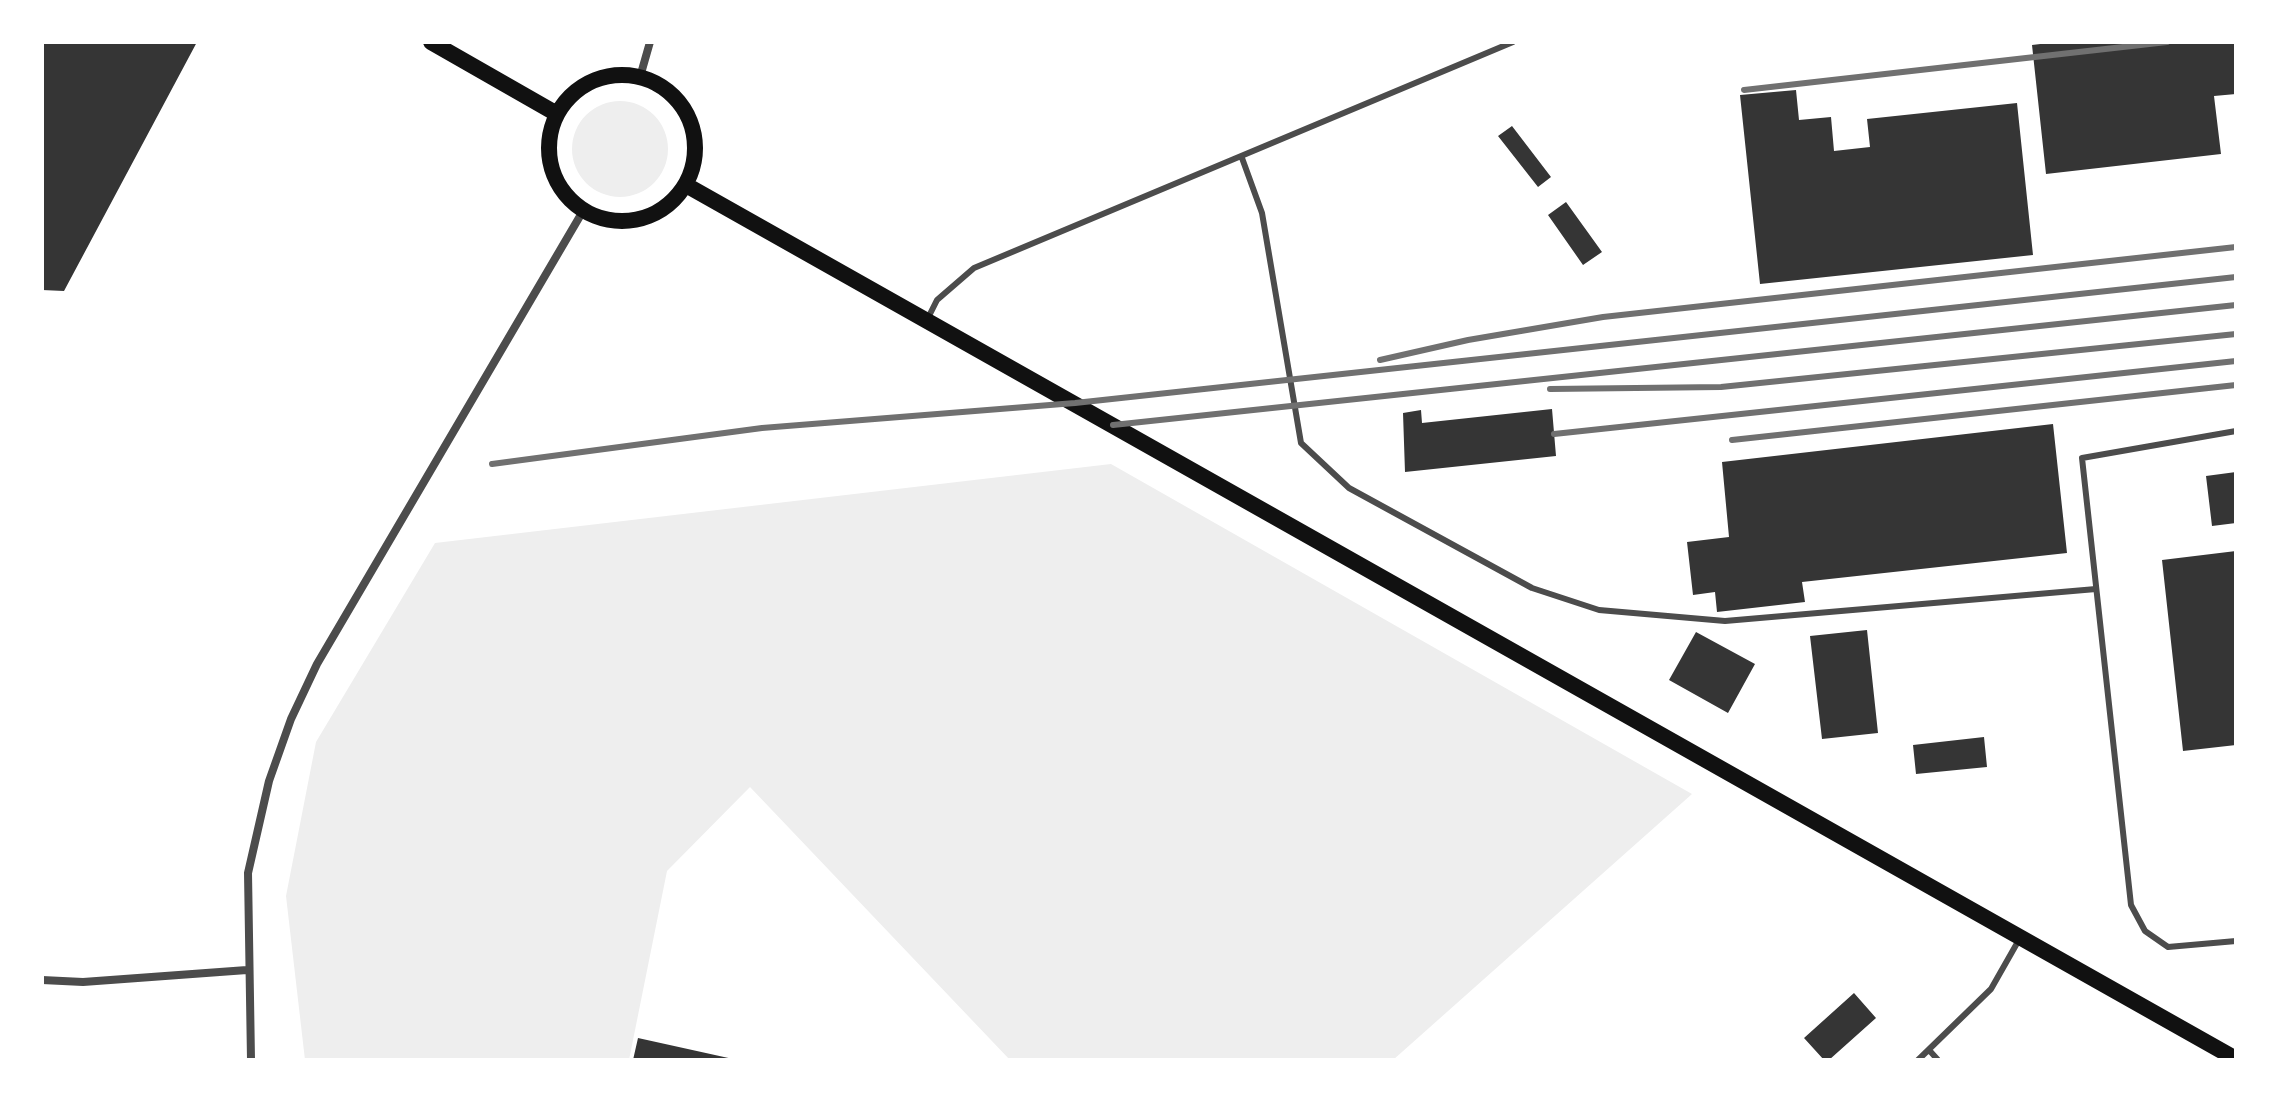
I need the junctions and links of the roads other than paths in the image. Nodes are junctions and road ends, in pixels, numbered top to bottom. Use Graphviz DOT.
graph roads {
  1 [pos="431,42"];
  2 [pos="650,42"];
  3 [pos="1513,42"];
  4 [pos="640,77"];
  5 [pos="557,114"];
  6 [pos="1242,158"];
  7 [pos="686,185"];
  8 [pos="583,211"];
  9 [pos="927,320"];
  10 [pos="2236,431"];
  11 [pos="2096,589"];
  12 [pos="2020,938"];
  13 [pos="2236,941"];
  14 [pos="247,970"];
  15 [pos="42,980"];
  16 [pos="1929,1050"];
  17 [pos="2236,1059"];
  18 [pos="251,1060"];
  19 [pos="1918,1060"];
  20 [pos="1938,1060"];
  1 -- 5 [label="main road"];
  2 -- 4 [label="street"];
  3 -- 6 [label="lane"];
  4 -- 5 [label="main road"];
  4 -- 7 [label="main road"];
  5 -- 8 [label="main road"];
  6 -- 9 [label="lane"];
  6 -- 11 [label="lane"];
  7 -- 8 [label="main road"];
  7 -- 9 [label="main road"];
  8 -- 14 [label="street"];
  9 -- 12 [label="main road"];
  10 -- 11 [label="lane"];
  11 -- 13 [label="lane"];
  12 -- 16 [label="lane"];
  12 -- 17 [label="main road"];
  14 -- 15 [label="street"];
  14 -- 18 [label="street"];
  16 -- 19 [label="lane"];
  16 -- 20 [label="lane"];
}
